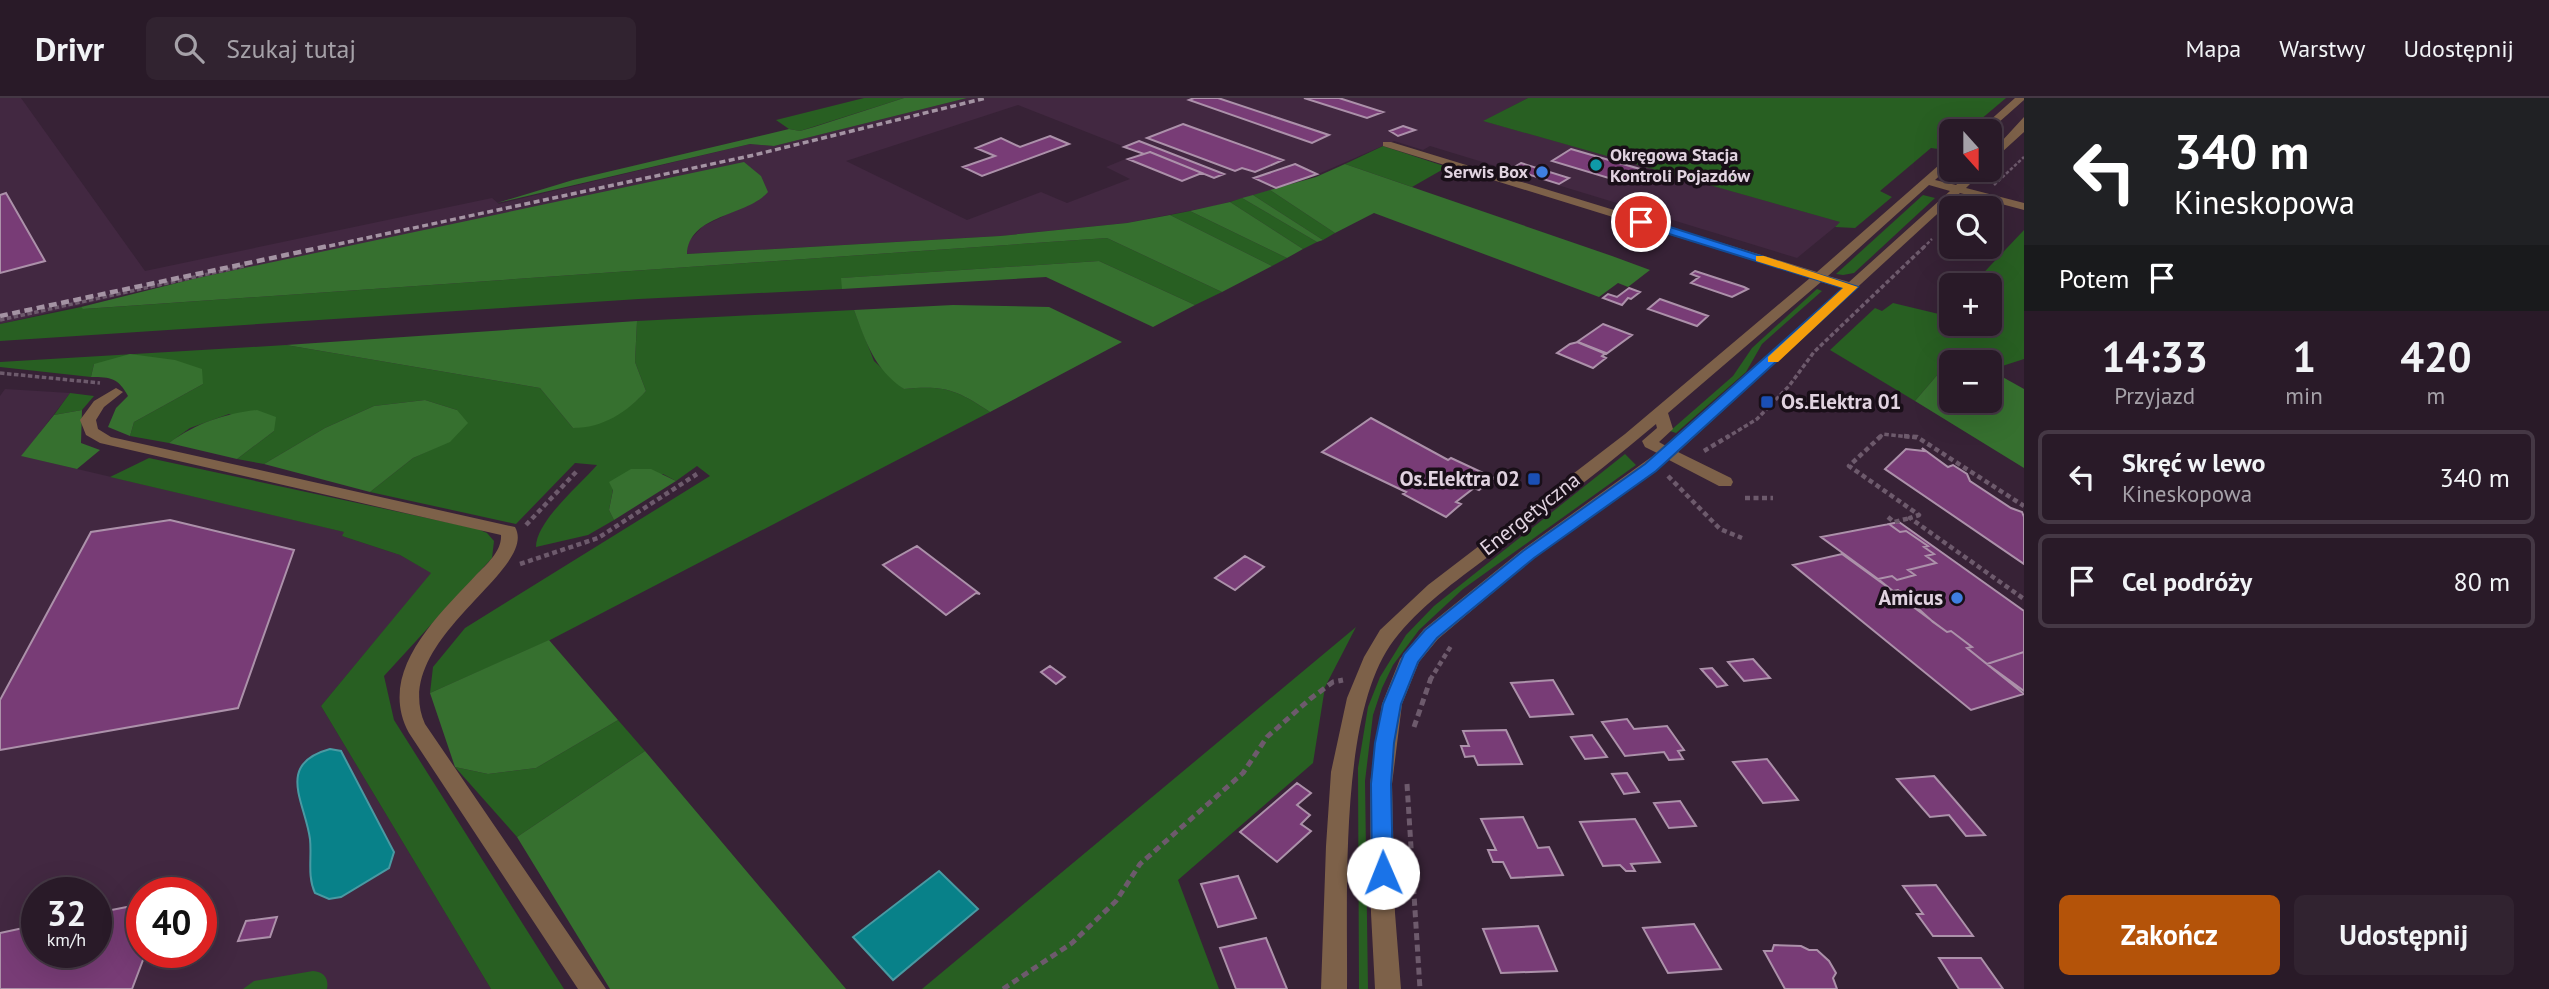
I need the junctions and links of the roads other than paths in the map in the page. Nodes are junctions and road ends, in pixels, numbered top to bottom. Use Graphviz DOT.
graph roads {
  1 [pos="2021,98"];
  2 [pos="1997,119"];
  3 [pos="2024,120"];
  4 [pos="1387,144"];
  5 [pos="2002,148"];
  6 [pos="1939,170"];
  7 [pos="1927,181"];
  8 [pos="1966,182"];
  9 [pos="1958,189"];
  10 [pos="2024,207"];
  11 [pos="1819,276"];
  12 [pos="1852,287"];
  13 [pos="116,392"];
  14 [pos="1660,412"];
  15 [pos="1677,457"];
  16 [pos="1725,482"];
  17 [pos="593,989"];
  18 [pos="1334,989"];
  19 [pos="1388,989"];
  1 -- 2 [label="street"];
  3 -- 5 [label="street"];
  4 -- 11 [label="street"];
  6 -- 7 [label="street, Energetyczna"];
  7 -- 9 [label="street"];
  7 -- 11 [label="street, Energetyczna"];
  8 -- 9 [label="street, Energetyczna"];
  9 -- 10 [label="street"];
  9 -- 12 [label="street, Energetyczna"];
  11 -- 12 [label="street"];
  11 -- 14 [label="street, Energetyczna"];
  12 -- 15 [label="street, Energetyczna"];
  13 -- 17 [label="street"];
  14 -- 15 [label="street"];
  14 -- 18 [label="street, Energetyczna"];
  15 -- 16 [label="street"];
  15 -- 19 [label="street, Energetyczna"];
}
